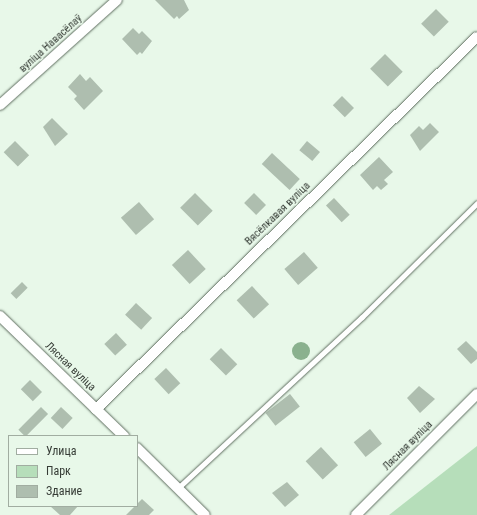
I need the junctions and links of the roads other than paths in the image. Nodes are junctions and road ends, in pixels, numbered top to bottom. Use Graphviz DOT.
graph roads {
  1 [pos="117,0"];
  2 [pos="477,37"];
  3 [pos="0,105"];
  4 [pos="477,203"];
  5 [pos="0,316"];
  6 [pos="477,394"];
  7 [pos="96,409"];
  8 [pos="123,435"];
  9 [pos="138,449"];
  10 [pos="178,488"];
  11 [pos="205,515"];
  12 [pos="356,515"];
  1 -- 3 [label="street, вуліца Навасёлаў"];
  2 -- 7 [label="street, Вясёлкавая вуліца"];
  4 -- 10 [label="lane"];
  5 -- 7 [label="street, Лясная вуліца"];
  6 -- 12 [label="street, Лясная вуліца"];
  7 -- 8 [label="street, Лясная вуліца"];
  9 -- 10 [label="street"];
  10 -- 11 [label="street"];
}
